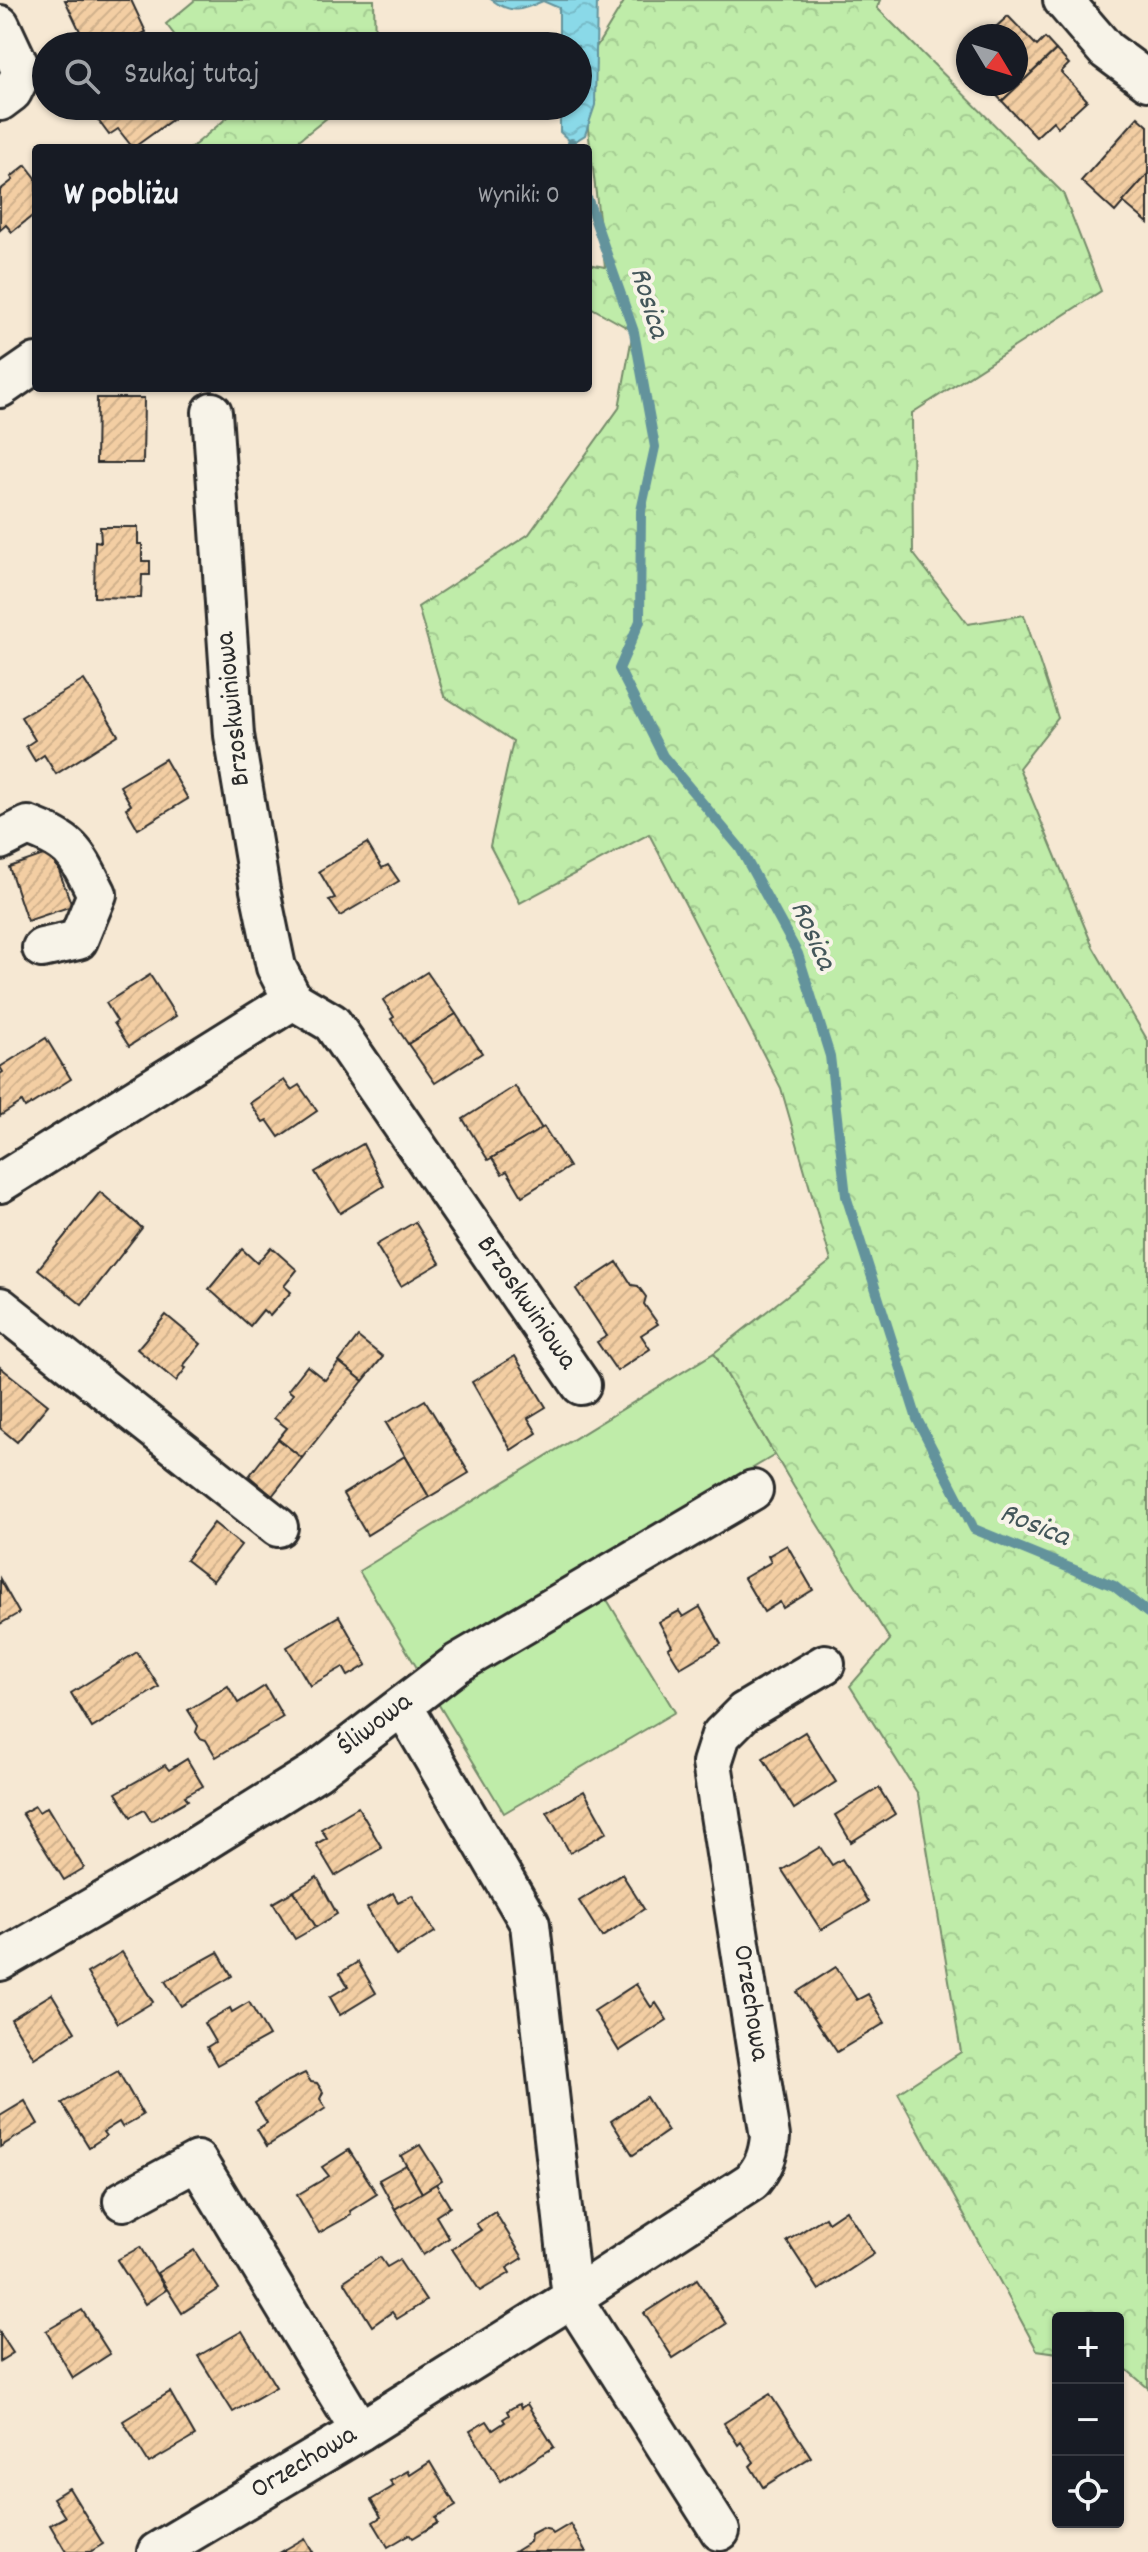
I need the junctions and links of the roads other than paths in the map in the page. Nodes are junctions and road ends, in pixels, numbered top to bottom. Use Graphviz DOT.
graph roads {
  1 [pos="1063,0"];
  2 [pos="0,25"];
  3 [pos="1148,81"];
  4 [pos="0,101"];
  5 [pos="32,366"];
  6 [pos="0,388"];
  7 [pos="212,412"];
  8 [pos="0,840"];
  9 [pos="42,948"];
  10 [pos="293,1000"];
  11 [pos="0,1183"];
  12 [pos="0,1307"];
  13 [pos="581,1385"];
  14 [pos="753,1490"];
  15 [pos="278,1527"];
  16 [pos="825,1664"];
  17 [pos="403,1706"];
  18 [pos="0,1961"];
  19 [pos="123,2201"];
  20 [pos="572,2298"];
  21 [pos="360,2431"];
  22 [pos="720,2531"];
  23 [pos="173,2548"];
  1 -- 3 [label="street"];
  2 -- 4 [label="street"];
  5 -- 6 [label="street"];
  7 -- 10 [label="street, Brzoskwiniowa"];
  8 -- 9 [label="street"];
  10 -- 11 [label="street"];
  10 -- 13 [label="street, Brzoskwiniowa"];
  12 -- 15 [label="street"];
  14 -- 17 [label="street, Śliwowa"];
  16 -- 20 [label="street, Orzechowa"];
  17 -- 18 [label="street, Śliwowa"];
  17 -- 20 [label="street"];
  19 -- 21 [label="street"];
  20 -- 21 [label="street, Orzechowa"];
  20 -- 22 [label="street"];
  21 -- 23 [label="street, Orzechowa"];
}
